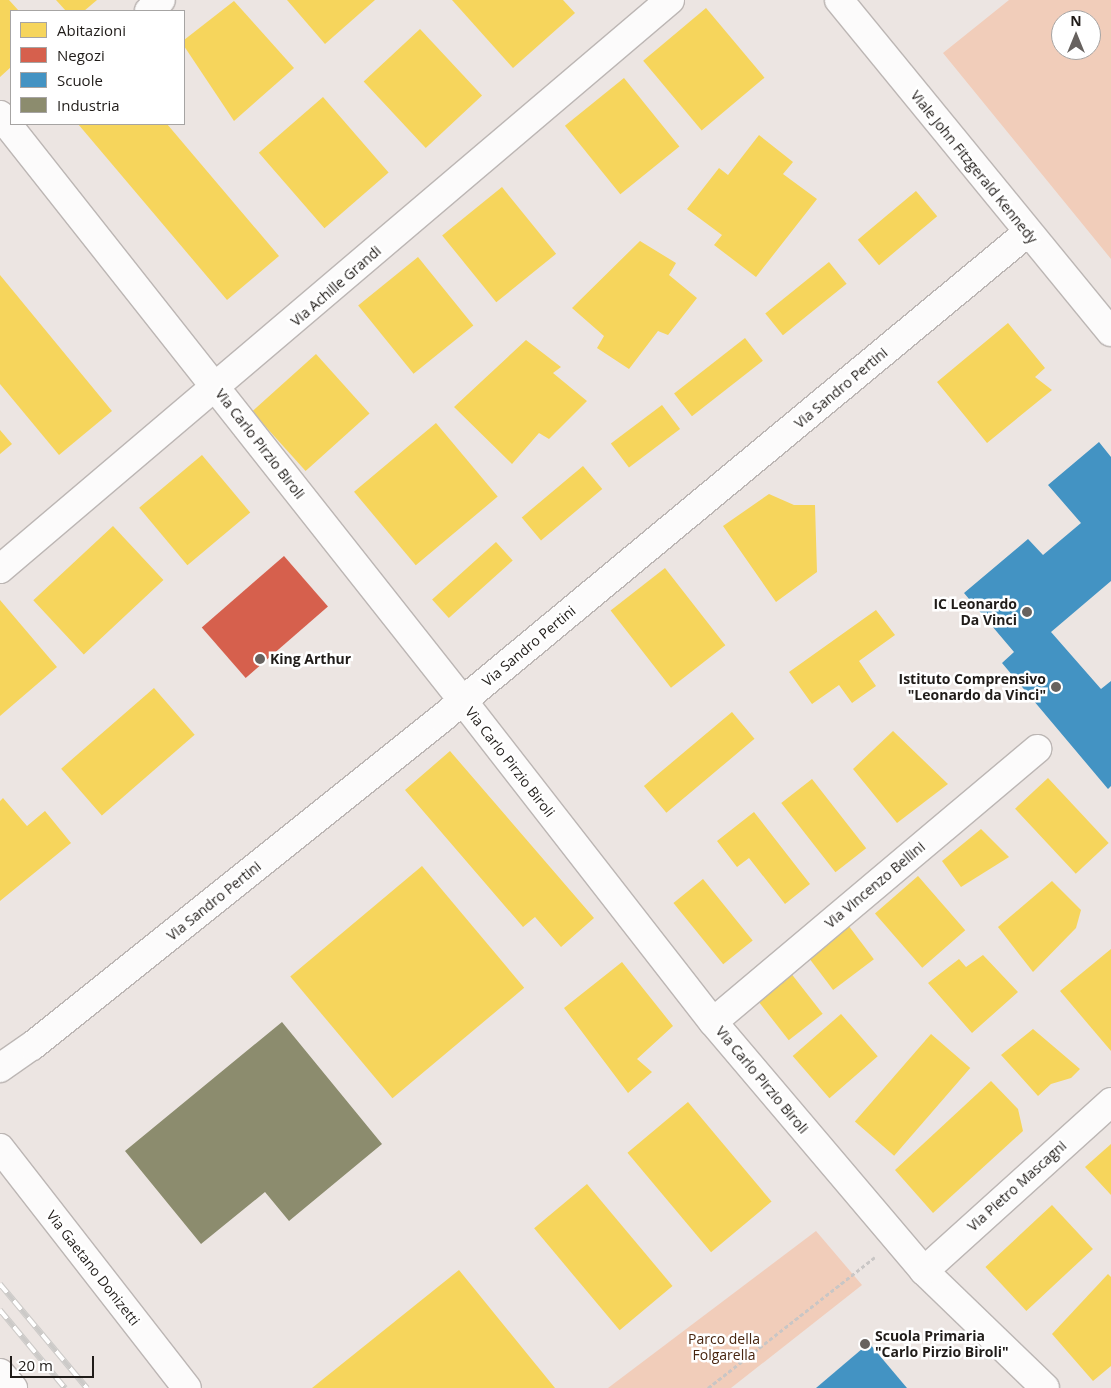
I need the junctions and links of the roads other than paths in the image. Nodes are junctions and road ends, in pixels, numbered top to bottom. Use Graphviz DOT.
graph roads {
  1 [pos="161,0"];
  2 [pos="670,0"];
  3 [pos="839,0"];
  4 [pos="149,10"];
  5 [pos="9,128"];
  6 [pos="1028,233"];
  7 [pos="1111,332"];
  8 [pos="216,388"];
  9 [pos="0,569"];
  10 [pos="463,701"];
  11 [pos="1037,749"];
  12 [pos="713,1022"];
  13 [pos="0,1068"];
  14 [pos="1111,1102"];
  15 [pos="0,1148"];
  16 [pos="924,1271"];
  17 [pos="0,1373"];
  18 [pos="13,1388"];
  19 [pos="187,1388"];
  20 [pos="1045,1388"];
  1 -- 4 [label="street"];
  2 -- 8 [label="street, Via Achille Grandi"];
  3 -- 6 [label="street, Viale John Fitzgerald Kennedy"];
  5 -- 8 [label="street, Via Carlo Pirzio Biroli"];
  6 -- 7 [label="street, Viale John Fitzgerald Kennedy"];
  6 -- 10 [label="street, Via Sandro Pertini"];
  8 -- 9 [label="street, Via Achille Grandi"];
  8 -- 10 [label="street, Via Carlo Pirzio Biroli"];
  10 -- 12 [label="street, Via Carlo Pirzio Biroli"];
  10 -- 13 [label="street, Via Sandro Pertini"];
  11 -- 12 [label="street, Via Vincenzo Bellini"];
  12 -- 16 [label="street, Via Carlo Pirzio Biroli"];
  14 -- 16 [label="street, Via Pietro Mascagni"];
  15 -- 19 [label="street, Via Gaetano Donizetti"];
  16 -- 20 [label="street, Via Carlo Pirzio Biroli"];
  17 -- 18 [label="street"];
}
